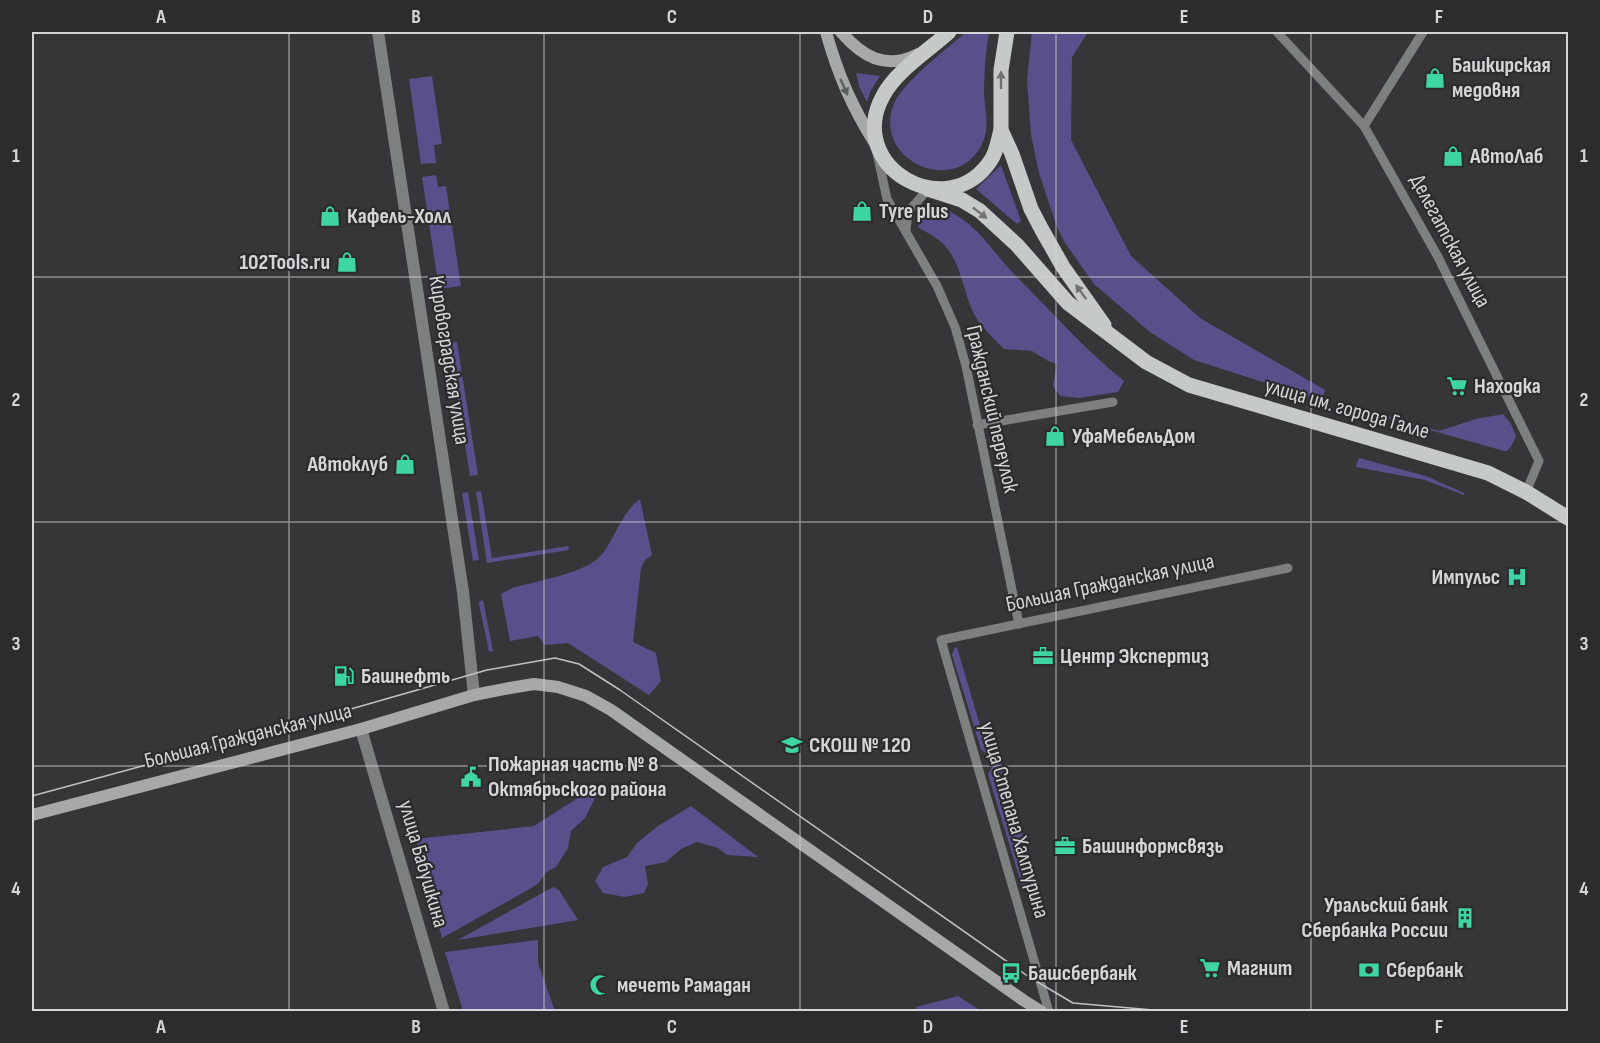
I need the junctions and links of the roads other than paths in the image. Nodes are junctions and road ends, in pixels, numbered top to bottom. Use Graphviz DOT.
graph roads {
  1 [pos="378,32"];
  2 [pos="826,32"];
  3 [pos="841,32"];
  4 [pos="949,32"];
  5 [pos="1006,32"];
  6 [pos="1277,32"];
  7 [pos="1423,32"];
  8 [pos="932,47"];
  9 [pos="1365,126"];
  10 [pos="1001,130"];
  11 [pos="876,145"];
  12 [pos="928,189"];
  13 [pos="906,230"];
  14 [pos="1115,339"];
  15 [pos="1113,402"];
  16 [pos="977,425"];
  17 [pos="1526,492"];
  18 [pos="1569,518"];
  19 [pos="1288,568"];
  20 [pos="1018,624"];
  21 [pos="941,640"];
  22 [pos="474,695"];
  23 [pos="361,729"];
  24 [pos="32,814"];
  25 [pos="444,1011"];
  26 [pos="1042,1011"];
  27 [pos="1049,1011"];
  1 -- 22 [label="street, Кировоградская улица"];
  2 -- 11 [label="main road, one-way"];
  3 -- 8 [label="main road"];
  4 -- 8 [label="main road"];
  10 -- 5 [label="main road, улица им. города Галле, one-way"];
  6 -- 9 [label="street, Делегатская улица"];
  7 -- 9 [label="street"];
  8 -- 11 [label="main road"];
  9 -- 17 [label="street, Делегатская улица"];
  10 -- 12 [label="main road"];
  14 -- 10 [label="main road, улица им. города Галле, one-way"];
  11 -- 12 [label="main road, улица им. города Галле"];
  11 -- 13 [label="street, Гражданский переулок"];
  12 -- 13 [label="street"];
  12 -- 14 [label="main road, улица им. города Галле, one-way"];
  13 -- 16 [label="street, Гражданский переулок"];
  14 -- 17 [label="main road, улица им. города Галле"];
  15 -- 16 [label="street"];
  16 -- 20 [label="street, Гражданский переулок"];
  17 -- 18 [label="main road, улица им. города Галле"];
  19 -- 20 [label="street, Большая Гражданская улица"];
  20 -- 21 [label="street, Большая Гражданская улица"];
  21 -- 27 [label="street, улица Степана Халтурина"];
  22 -- 23 [label="main road, Большая Гражданская улица"];
  22 -- 26 [label="main road, Большая Гражданская улица"];
  23 -- 24 [label="main road, Большая Гражданская улица"];
  23 -- 25 [label="street, улица Бабушкина"];
}
